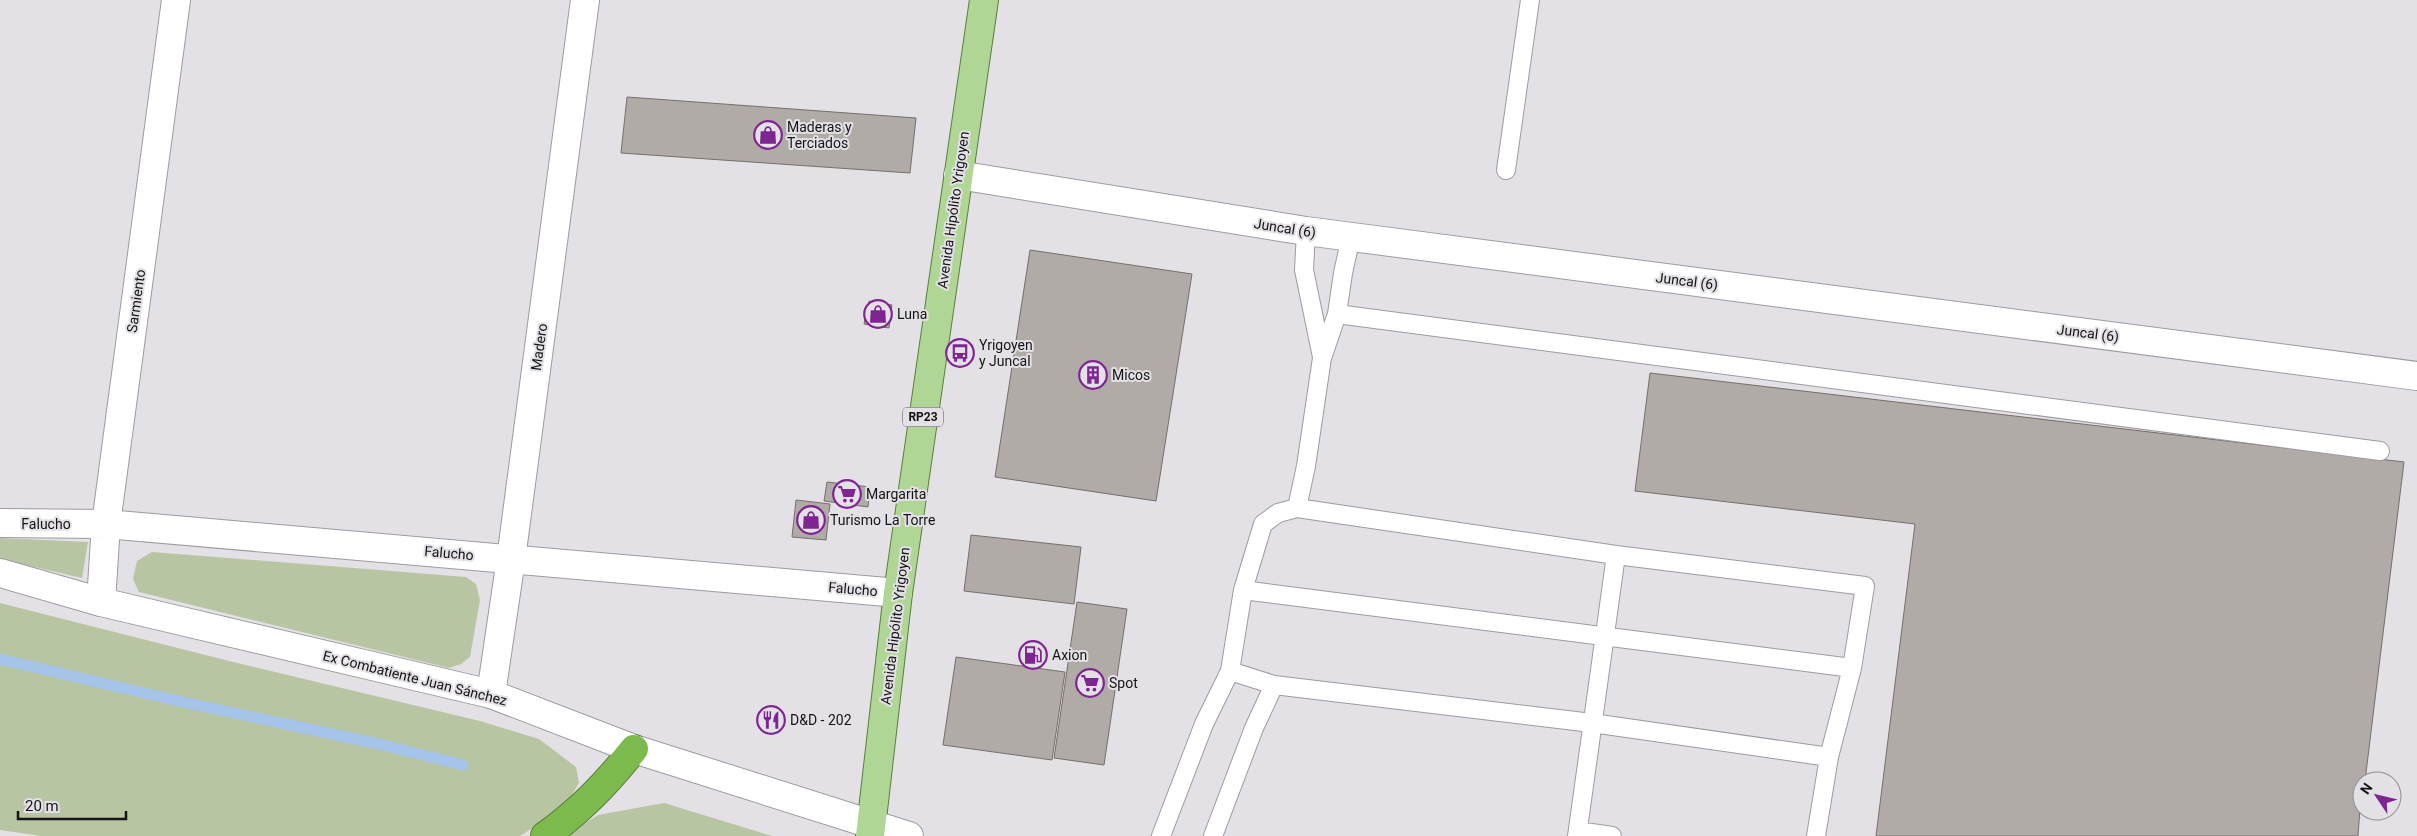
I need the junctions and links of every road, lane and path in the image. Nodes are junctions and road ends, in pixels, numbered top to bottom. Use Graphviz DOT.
graph roads {
  1 [pos="176,0"];
  2 [pos="585,0"];
  3 [pos="984,0"];
  4 [pos="1530,0"];
  5 [pos="1506,170"];
  6 [pos="958,176"];
  7 [pos="1306,231"];
  8 [pos="1351,237"];
  9 [pos="1337,314"];
  10 [pos="1322,358"];
  11 [pos="2417,376"];
  12 [pos="2380,451"];
  13 [pos="1296,508"];
  14 [pos="0,523"];
  15 [pos="106,524"];
  16 [pos="1616,555"];
  17 [pos="511,559"];
  18 [pos="0,573"];
  19 [pos="1243,590"];
  20 [pos="898,593"];
  21 [pos="101,602"];
  22 [pos="1604,636"];
  23 [pos="1852,668"];
  24 [pos="1230,670"];
  25 [pos="1274,685"];
  26 [pos="491,694"];
  27 [pos="1592,724"];
  28 [pos="634,749"];
  29 [pos="1829,757"];
  30 [pos="870,831"];
  31 [pos="1578,834"];
  32 [pos="545,836"];
  33 [pos="909,836"];
  34 [pos="1161,836"];
  35 [pos="1213,836"];
  36 [pos="1612,836"];
  37 [pos="1816,836"];
  1 -- 15 [label="street, Sarmiento"];
  2 -- 17 [label="street, Madero"];
  3 -- 6 [label="main road, Avenida Hipólito Yrigoyen / RP23"];
  4 -- 5 [label="lane"];
  6 -- 7 [label="street, Juncal (6)"];
  6 -- 20 [label="main road, Avenida Hipólito Yrigoyen / RP23"];
  7 -- 8 [label="street, Juncal (6)"];
  7 -- 10 [label="lane"];
  8 -- 9 [label="lane"];
  8 -- 11 [label="street, Juncal (6)"];
  9 -- 10 [label="lane"];
  9 -- 12 [label="lane"];
  10 -- 13 [label="lane"];
  13 -- 16 [label="lane"];
  13 -- 19 [label="lane"];
  14 -- 15 [label="street, Falucho"];
  15 -- 17 [label="street, Falucho"];
  15 -- 21 [label="street, Sarmiento"];
  16 -- 22 [label="lane"];
  16 -- 23 [label="lane"];
  17 -- 20 [label="street, Falucho"];
  17 -- 26 [label="street, Madero"];
  18 -- 21 [label="street, Ex Combatiente Juan Sánchez"];
  19 -- 22 [label="lane"];
  19 -- 24 [label="lane"];
  20 -- 30 [label="main road, Avenida Hipólito Yrigoyen / RP23"];
  21 -- 26 [label="street, Ex Combatiente Juan Sánchez"];
  22 -- 23 [label="lane"];
  22 -- 27 [label="lane"];
  23 -- 29 [label="lane"];
  24 -- 25 [label="lane"];
  24 -- 34 [label="lane"];
  25 -- 27 [label="lane"];
  25 -- 35 [label="lane"];
  26 -- 28 [label="street, Ex Combatiente Juan Sánchez"];
  27 -- 29 [label="lane"];
  27 -- 31 [label="lane"];
  28 -- 30 [label="street, Ex Combatiente Juan Sánchez"];
  28 -- 32 [label="highway"];
  29 -- 37 [label="lane"];
  30 -- 33 [label="street, Ex Combatiente Juan Sánchez"];
  31 -- 36 [label="lane"];
}
